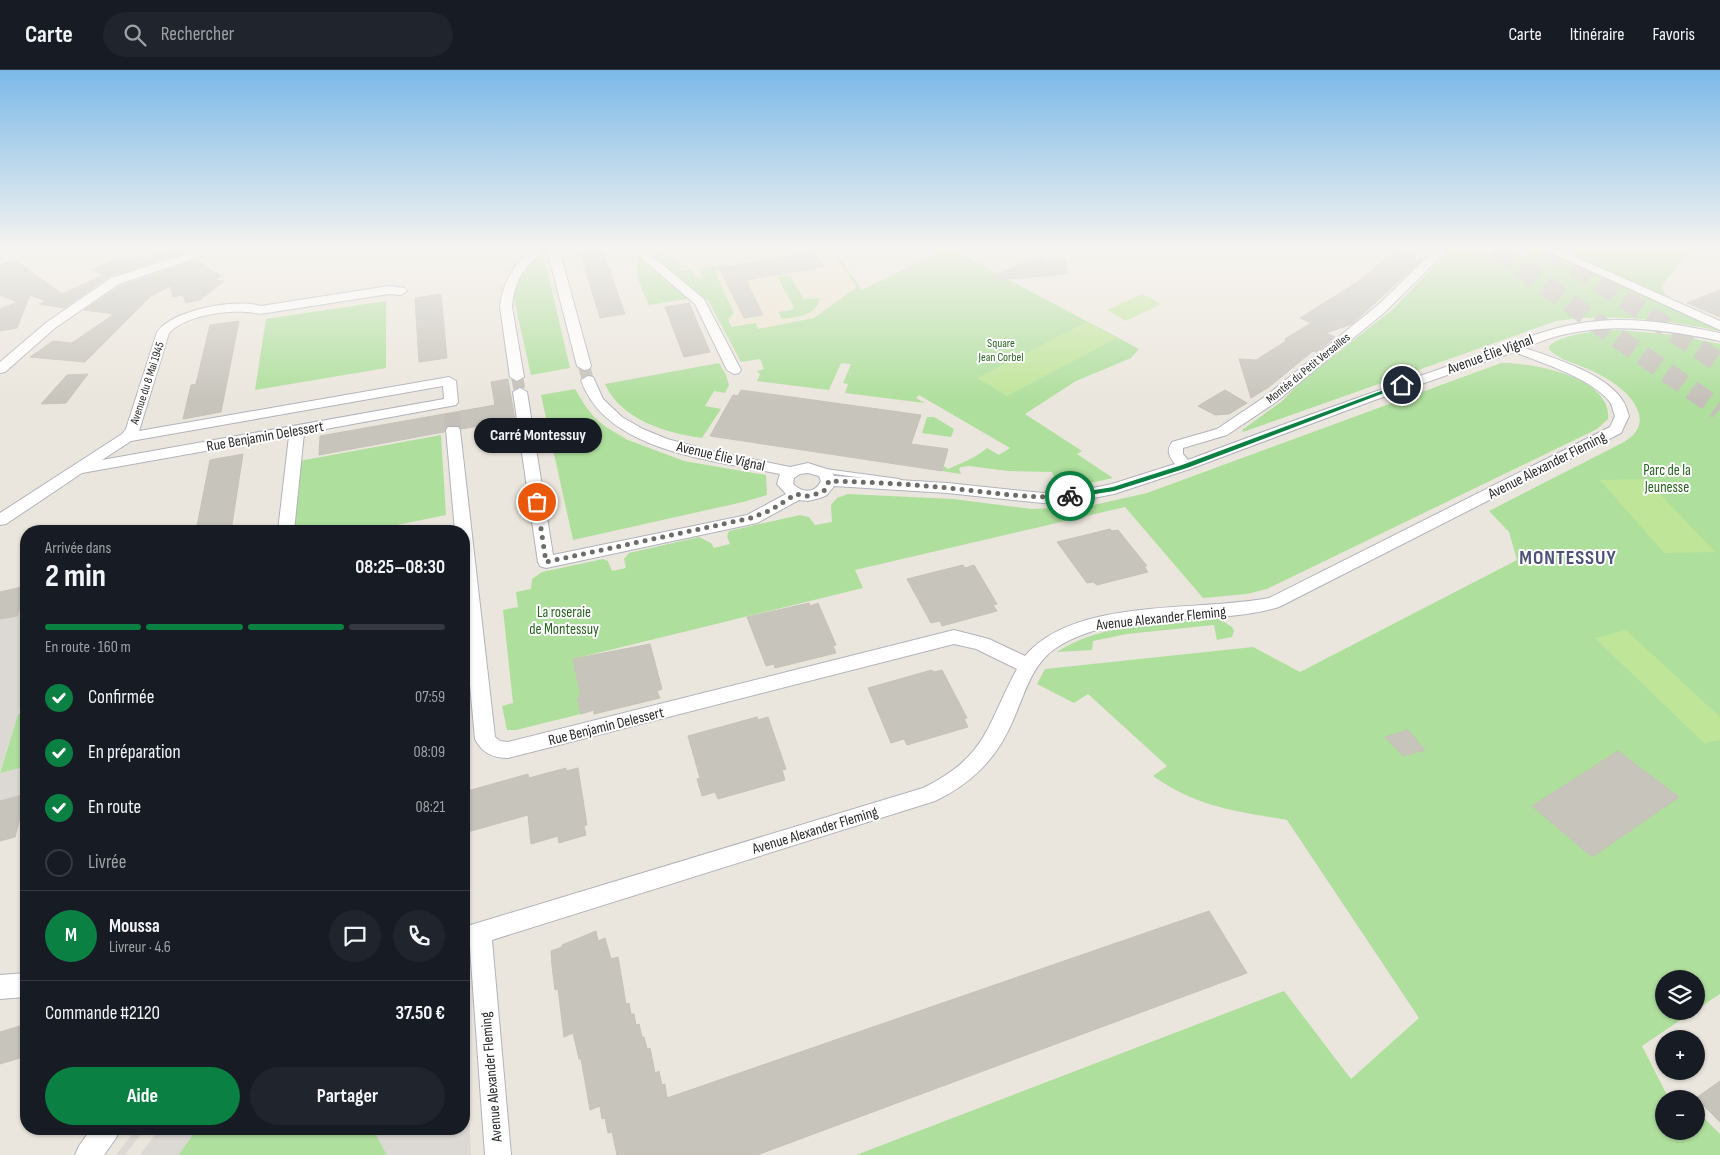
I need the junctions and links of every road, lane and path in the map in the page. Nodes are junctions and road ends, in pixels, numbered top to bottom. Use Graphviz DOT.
graph roads {
  1 [pos="88,300"];
  2 [pos="327,300"];
  3 [pos="506,300"];
  4 [pos="566,300"];
  5 [pos="697,300"];
  6 [pos="1391,300"];
  7 [pos="1661,300"];
  8 [pos="1720,326"];
  9 [pos="1720,337"];
  10 [pos="1514,348"];
  11 [pos="584,366"];
  12 [pos="0,369"];
  13 [pos="734,370"];
  14 [pos="588,380"];
  15 [pos="452,415"];
  16 [pos="297,430"];
  17 [pos="127,437"];
  18 [pos="1184,466"];
  19 [pos="80,469"];
  20 [pos="791,472"];
  21 [pos="825,475"];
  22 [pos="796,494"];
  23 [pos="0,520"];
  24 [pos="287,525"];
  25 [pos="463,525"];
  26 [pos="470,592"];
  27 [pos="1027,666"];
  28 [pos="472,936"];
  29 [pos="20,985"];
  30 [pos="0,987"];
  31 [pos="103,1135"];
  32 [pos="88,1155"];
  33 [pos="498,1155"];
  1 -- 12 [label="street"];
  2 -- 17 [label="street, Avenue du 8 Mai 1945"];
  3 -- 22 [label="street"];
  4 -- 11 [label="street"];
  5 -- 13 [label="street"];
  6 -- 18 [label="street, Montée du Petit Versailles"];
  7 -- 8 [label="street"];
  9 -- 10 [label="street, Avenue Élie Vignal"];
  10 -- 18 [label="street, Avenue Élie Vignal"];
  10 -- 27 [label="street, Avenue Alexander Fleming"];
  14 -- 20 [label="street, Avenue Élie Vignal"];
  15 -- 16 [label="street, Rue Benjamin Delessert"];
  15 -- 17 [label="street, Rue Benjamin Delessert"];
  15 -- 25 [label="street, Rue Benjamin Delessert"];
  16 -- 19 [label="street, Rue Benjamin Delessert"];
  16 -- 24 [label="street"];
  17 -- 19 [label="street, Avenue du 8 Mai 1945"];
  18 -- 21 [label="street, Avenue Élie Vignal"];
  19 -- 23 [label="street, Avenue du 8 Mai 1945"];
  20 -- 21 [label="street"];
  20 -- 22 [label="street"];
  21 -- 22 [label="street"];
  26 -- 27 [label="street, Rue Benjamin Delessert"];
  27 -- 28 [label="street, Avenue Alexander Fleming"];
  28 -- 33 [label="street, Avenue Alexander Fleming"];
  29 -- 30 [label="street"];
  31 -- 32 [label="street"];
}
